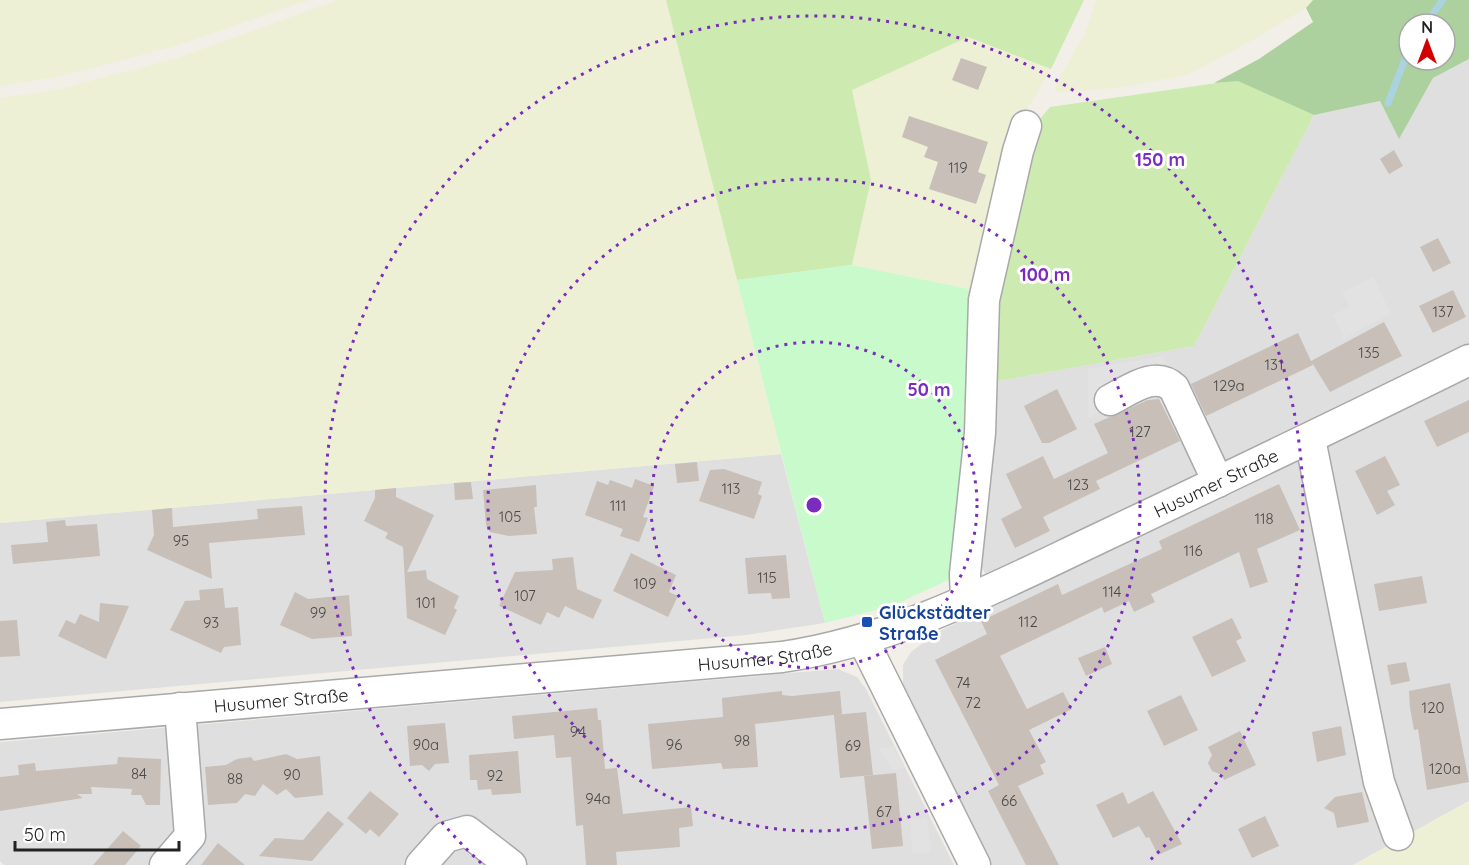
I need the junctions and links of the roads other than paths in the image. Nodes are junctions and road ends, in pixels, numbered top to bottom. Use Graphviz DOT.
graph roads {
  1 [pos="1026,126"];
  2 [pos="1469,360"];
  3 [pos="1110,400"];
  4 [pos="1310,439"];
  5 [pos="1218,482"];
  6 [pos="966,602"];
  7 [pos="863,640"];
  8 [pos="180,708"];
  9 [pos="0,724"];
  10 [pos="1398,835"];
  11 [pos="165,865"];
  12 [pos="421,865"];
  13 [pos="511,865"];
  14 [pos="975,865"];
  1 -- 6 [label="street"];
  2 -- 4 [label="street, Husumer Straße"];
  3 -- 5 [label="street"];
  4 -- 5 [label="street, Husumer Straße"];
  4 -- 10 [label="street"];
  5 -- 6 [label="street, Husumer Straße"];
  6 -- 7 [label="street, Husumer Straße"];
  7 -- 8 [label="street, Husumer Straße"];
  7 -- 14 [label="street"];
  8 -- 9 [label="street, Husumer Straße"];
  8 -- 11 [label="street"];
  12 -- 13 [label="street"];
}
